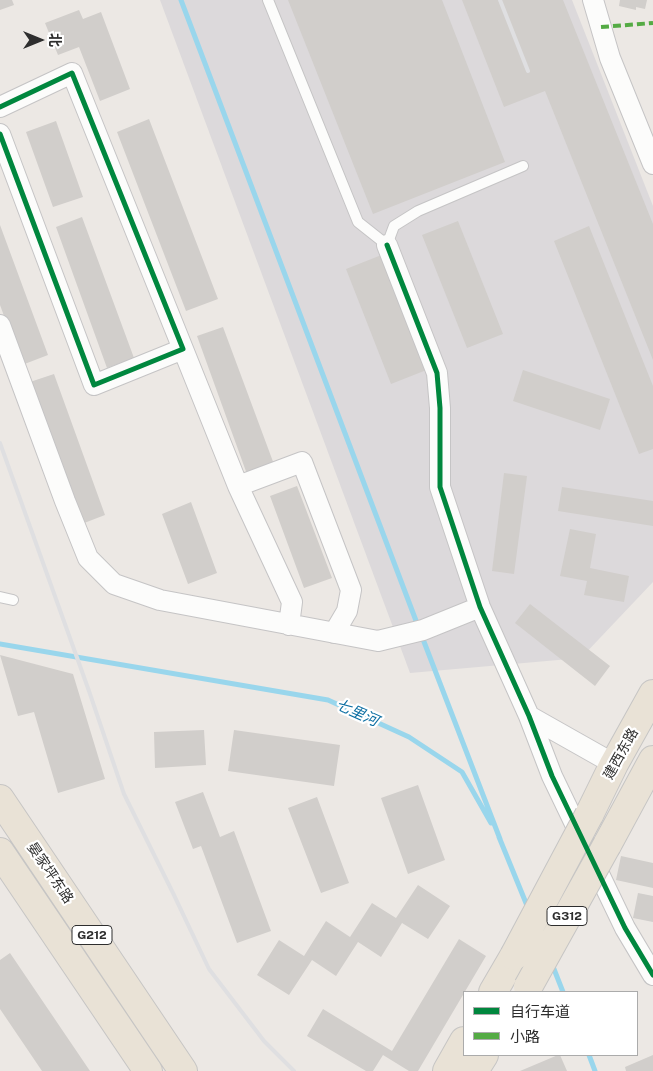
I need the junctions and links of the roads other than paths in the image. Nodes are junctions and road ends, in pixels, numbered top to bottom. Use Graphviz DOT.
graph roads {
  1 [pos="268,0"];
  2 [pos="593,0"];
  3 [pos="0,106"];
  4 [pos="0,134"];
  5 [pos="653,164"];
  6 [pos="523,166"];
  7 [pos="387,245"];
  8 [pos="0,324"];
  9 [pos="183,349"];
  10 [pos="238,486"];
  11 [pos="0,597"];
  12 [pos="13,600"];
  13 [pos="473,610"];
  14 [pos="289,625"];
  15 [pos="334,633"];
  16 [pos="653,694"];
  17 [pos="529,716"];
  18 [pos="653,760"];
  19 [pos="614,764"];
  20 [pos="0,799"];
  21 [pos="0,852"];
  22 [pos="653,975"];
  23 [pos="526,990"];
  24 [pos="494,991"];
  25 [pos="463,1043"];
  26 [pos="483,1056"];
  27 [pos="148,1071"];
  28 [pos="183,1071"];
  29 [pos="447,1071"];
  30 [pos="474,1071"];
  1 -- 7 [label="lane"];
  2 -- 5 [label="street"];
  3 -- 9 [label="street"];
  4 -- 9 [label="street"];
  6 -- 7 [label="lane"];
  7 -- 13 [label="street"];
  8 -- 14 [label="street"];
  9 -- 10 [label="street"];
  10 -- 14 [label="street"];
  10 -- 15 [label="street"];
  11 -- 12 [label="lane"];
  13 -- 15 [label="street"];
  13 -- 17 [label="street"];
  14 -- 15 [label="street"];
  16 -- 19 [label="highway, 建西东路 / G312"];
  17 -- 19 [label="street"];
  17 -- 22 [label="street"];
  18 -- 23 [label="highway, G312, bridge"];
  19 -- 24 [label="highway, 建西东路 / G312, bridge"];
  20 -- 28 [label="highway, 晏家坪东路 / G212"];
  21 -- 27 [label="highway, G212"];
  25 -- 29 [label="highway"];
  26 -- 30 [label="highway"];
}
